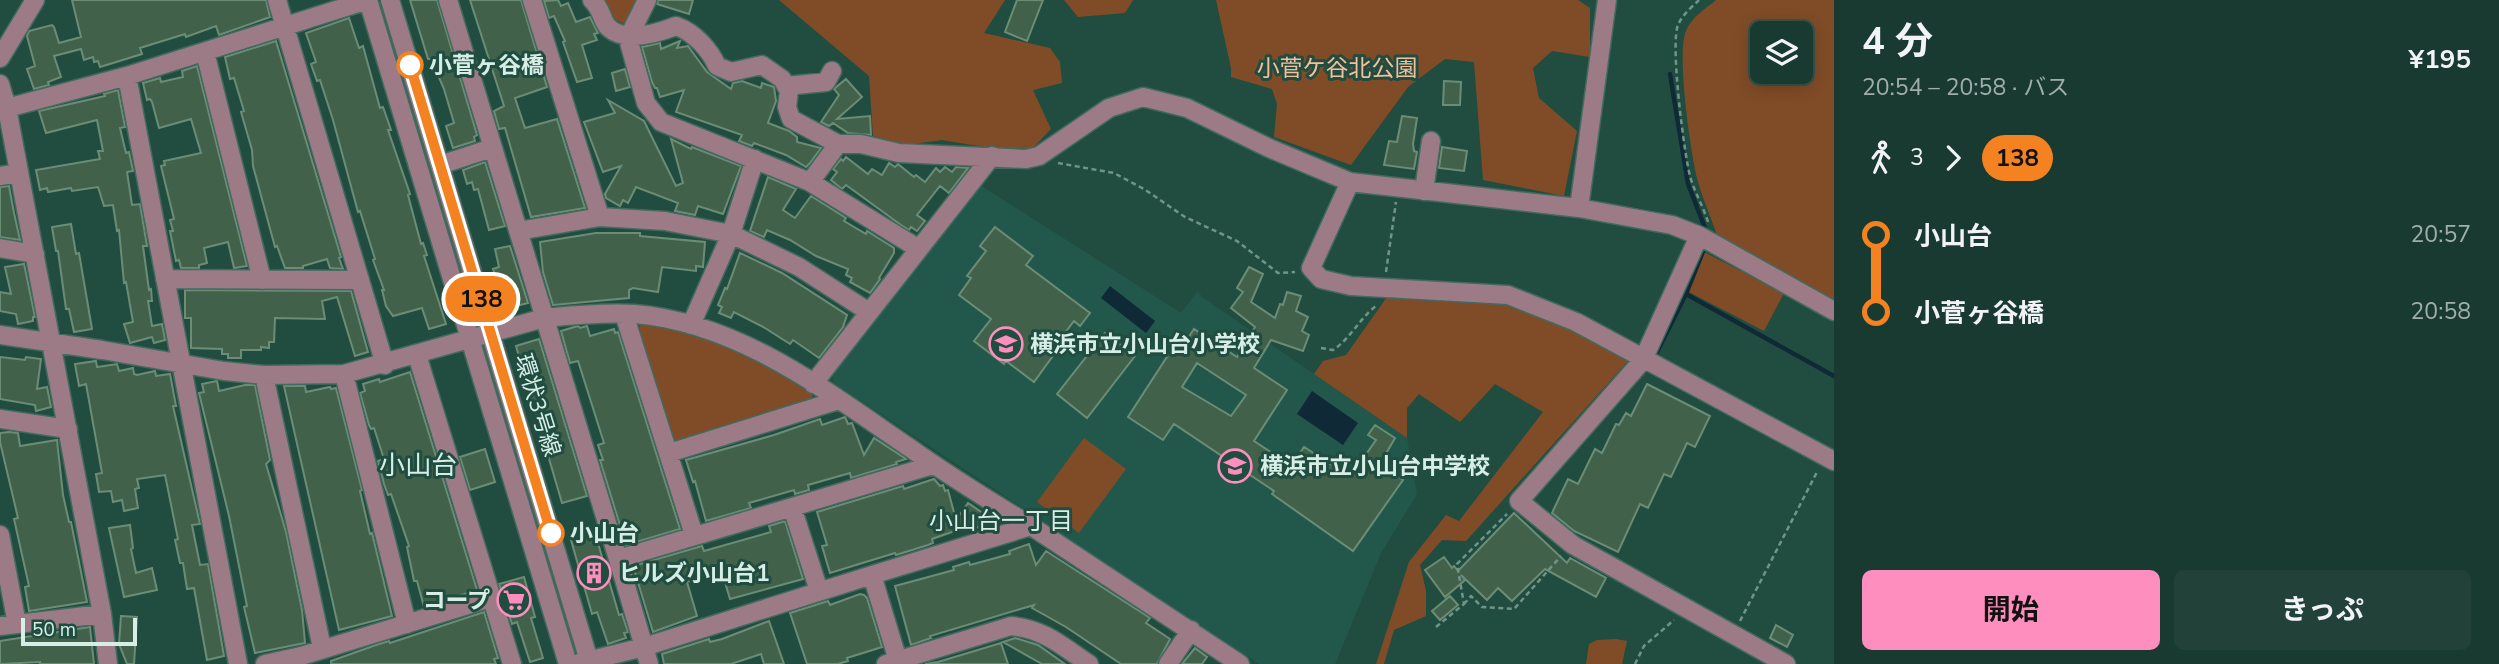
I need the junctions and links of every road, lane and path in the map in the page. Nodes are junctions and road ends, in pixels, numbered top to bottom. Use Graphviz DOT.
graph roads {
  1 [pos="35,0"];
  2 [pos="277,0"];
  3 [pos="368,0"];
  4 [pos="390,0"];
  5 [pos="448,0"];
  6 [pos="532,0"];
  7 [pos="592,0"];
  8 [pos="647,0"];
  9 [pos="1607,0"];
  10 [pos="1699,0"];
  11 [pos="285,27"];
  12 [pos="629,35"];
  13 [pos="205,52"];
  14 [pos="0,58"];
  15 [pos="832,71"];
  16 [pos="127,76"];
  17 [pos="0,84"];
  18 [pos="786,86"];
  19 [pos="7,108"];
  20 [pos="1431,141"];
  21 [pos="838,144"];
  22 [pos="492,148"];
  23 [pos="992,156"];
  24 [pos="1039,156"];
  25 [pos="755,159"];
  26 [pos="440,165"];
  27 [pos="19,173"];
  28 [pos="0,176"];
  29 [pos="810,182"];
  30 [pos="1350,182"];
  31 [pos="1424,191"];
  32 [pos="1579,208"];
  33 [pos="600,217"];
  34 [pos="518,232"];
  35 [pos="731,234"];
  36 [pos="1706,239"];
  37 [pos="0,248"];
  38 [pos="919,249"];
  39 [pos="34,254"];
  40 [pos="1314,271"];
  41 [pos="164,279"];
  42 [pos="262,280"];
  43 [pos="360,280"];
  44 [pos="1834,311"];
  45 [pos="869,312"];
  46 [pos="624,314"];
  47 [pos="544,318"];
  48 [pos="691,326"];
  49 [pos="491,333"];
  50 [pos="0,335"];
  51 [pos="470,340"];
  52 [pos="51,343"];
  53 [pos="417,355"];
  54 [pos="1643,360"];
  55 [pos="181,365"];
  56 [pos="385,365"];
  57 [pos="344,374"];
  58 [pos="264,375"];
  59 [pos="813,384"];
  60 [pos="839,400"];
  61 [pos="0,419"];
  62 [pos="68,429"];
  63 [pos="669,453"];
  64 [pos="1829,459"];
  65 [pos="933,465"];
  66 [pos="1519,501"];
  67 [pos="792,507"];
  68 [pos="1031,526"];
  69 [pos="0,535"];
  70 [pos="694,535"];
  71 [pos="1561,556"];
  72 [pos="618,559"];
  73 [pos="872,576"];
  74 [pos="819,591"];
  75 [pos="491,598"];
  76 [pos="1464,604"];
  77 [pos="1687,609"];
  78 [pos="102,614"];
  79 [pos="407,624"];
  80 [pos="8,625"];
  81 [pos="1436,627"];
  82 [pos="1191,630"];
  83 [pos="1733,634"];
  84 [pos="322,648"];
  85 [pos="647,655"];
  86 [pos="302,660"];
  87 [pos="585,663"];
  88 [pos="894,663"];
  89 [pos="108,664"];
  90 [pos="238,664"];
  91 [pos="265,664"];
  92 [pos="512,664"];
  93 [pos="568,664"];
  94 [pos="1089,664"];
  95 [pos="1168,664"];
  96 [pos="1240,664"];
  97 [pos="1635,664"];
  98 [pos="1786,664"];
  1 -- 14 [label="street"];
  2 -- 11 [label="street"];
  3 -- 11 [label="street"];
  3 -- 51 [label="street, 環状3号線"];
  4 -- 26 [label="street, 環状3号線"];
  5 -- 22 [label="street"];
  6 -- 33 [label="street"];
  7 -- 12 [label="street"];
  8 -- 12 [label="street"];
  9 -- 32 [label="street"];
  10 -- 36 [label="path"];
  11 -- 13 [label="street"];
  11 -- 43 [label="street"];
  12 -- 18 [label="street"];
  12 -- 25 [label="street"];
  13 -- 16 [label="street"];
  13 -- 42 [label="street"];
  15 -- 18 [label="street"];
  16 -- 19 [label="street"];
  16 -- 41 [label="street"];
  17 -- 19 [label="street"];
  18 -- 21 [label="street"];
  19 -- 27 [label="street"];
  20 -- 31 [label="street"];
  21 -- 23 [label="street"];
  21 -- 29 [label="street"];
  22 -- 26 [label="street"];
  22 -- 34 [label="street"];
  23 -- 24 [label="street"];
  23 -- 38 [label="street"];
  24 -- 30 [label="street"];
  24 -- 40 [label="path"];
  25 -- 29 [label="street"];
  25 -- 35 [label="street"];
  26 -- 49 [label="street, 環状3号線"];
  27 -- 28 [label="street"];
  27 -- 39 [label="street"];
  29 -- 38 [label="street"];
  30 -- 31 [label="street"];
  30 -- 40 [label="street"];
  31 -- 32 [label="street"];
  32 -- 36 [label="street"];
  33 -- 34 [label="street"];
  33 -- 35 [label="street"];
  34 -- 47 [label="street"];
  35 -- 45 [label="street"];
  35 -- 48 [label="street"];
  36 -- 44 [label="street"];
  36 -- 54 [label="street"];
  37 -- 39 [label="street"];
  38 -- 45 [label="street"];
  39 -- 52 [label="street"];
  40 -- 54 [label="street"];
  41 -- 42 [label="street"];
  41 -- 55 [label="street"];
  42 -- 43 [label="street"];
  43 -- 56 [label="street"];
  45 -- 59 [label="street"];
  46 -- 47 [label="street"];
  46 -- 48 [label="street"];
  46 -- 63 [label="street"];
  47 -- 49 [label="street"];
  47 -- 72 [label="street"];
  48 -- 59 [label="street"];
  49 -- 51 [label="street"];
  49 -- 87 [label="street, 環状3号線"];
  50 -- 52 [label="street"];
  51 -- 53 [label="street"];
  51 -- 93 [label="street, 環状3号線"];
  52 -- 55 [label="street"];
  52 -- 62 [label="street"];
  53 -- 56 [label="street"];
  53 -- 75 [label="street"];
  54 -- 64 [label="street"];
  54 -- 66 [label="street"];
  55 -- 58 [label="street"];
  55 -- 90 [label="street"];
  56 -- 57 [label="street"];
  57 -- 58 [label="street"];
  57 -- 79 [label="street"];
  58 -- 84 [label="street"];
  59 -- 60 [label="street"];
  60 -- 63 [label="street"];
  60 -- 65 [label="street"];
  61 -- 62 [label="street"];
  62 -- 78 [label="street"];
  63 -- 70 [label="street"];
  64 -- 83 [label="path"];
  65 -- 67 [label="street"];
  65 -- 68 [label="street"];
  66 -- 76 [label="path"];
  66 -- 77 [label="street"];
  67 -- 70 [label="street"];
  67 -- 74 [label="street"];
  68 -- 73 [label="street"];
  68 -- 82 [label="street"];
  69 -- 80 [label="street"];
  70 -- 72 [label="street"];
  71 -- 76 [label="path"];
  72 -- 85 [label="street"];
  73 -- 74 [label="street"];
  73 -- 88 [label="street"];
  74 -- 85 [label="street"];
  75 -- 79 [label="street"];
  75 -- 92 [label="street"];
  76 -- 81 [label="path"];
  77 -- 83 [label="street"];
  77 -- 97 [label="path"];
  78 -- 80 [label="street"];
  78 -- 89 [label="street"];
  79 -- 84 [label="street"];
  82 -- 95 [label="street"];
  82 -- 96 [label="street"];
  83 -- 98 [label="street"];
  84 -- 86 [label="street"];
  85 -- 87 [label="street"];
  86 -- 91 [label="street"];
  88 -- 94 [label="street"];
}
